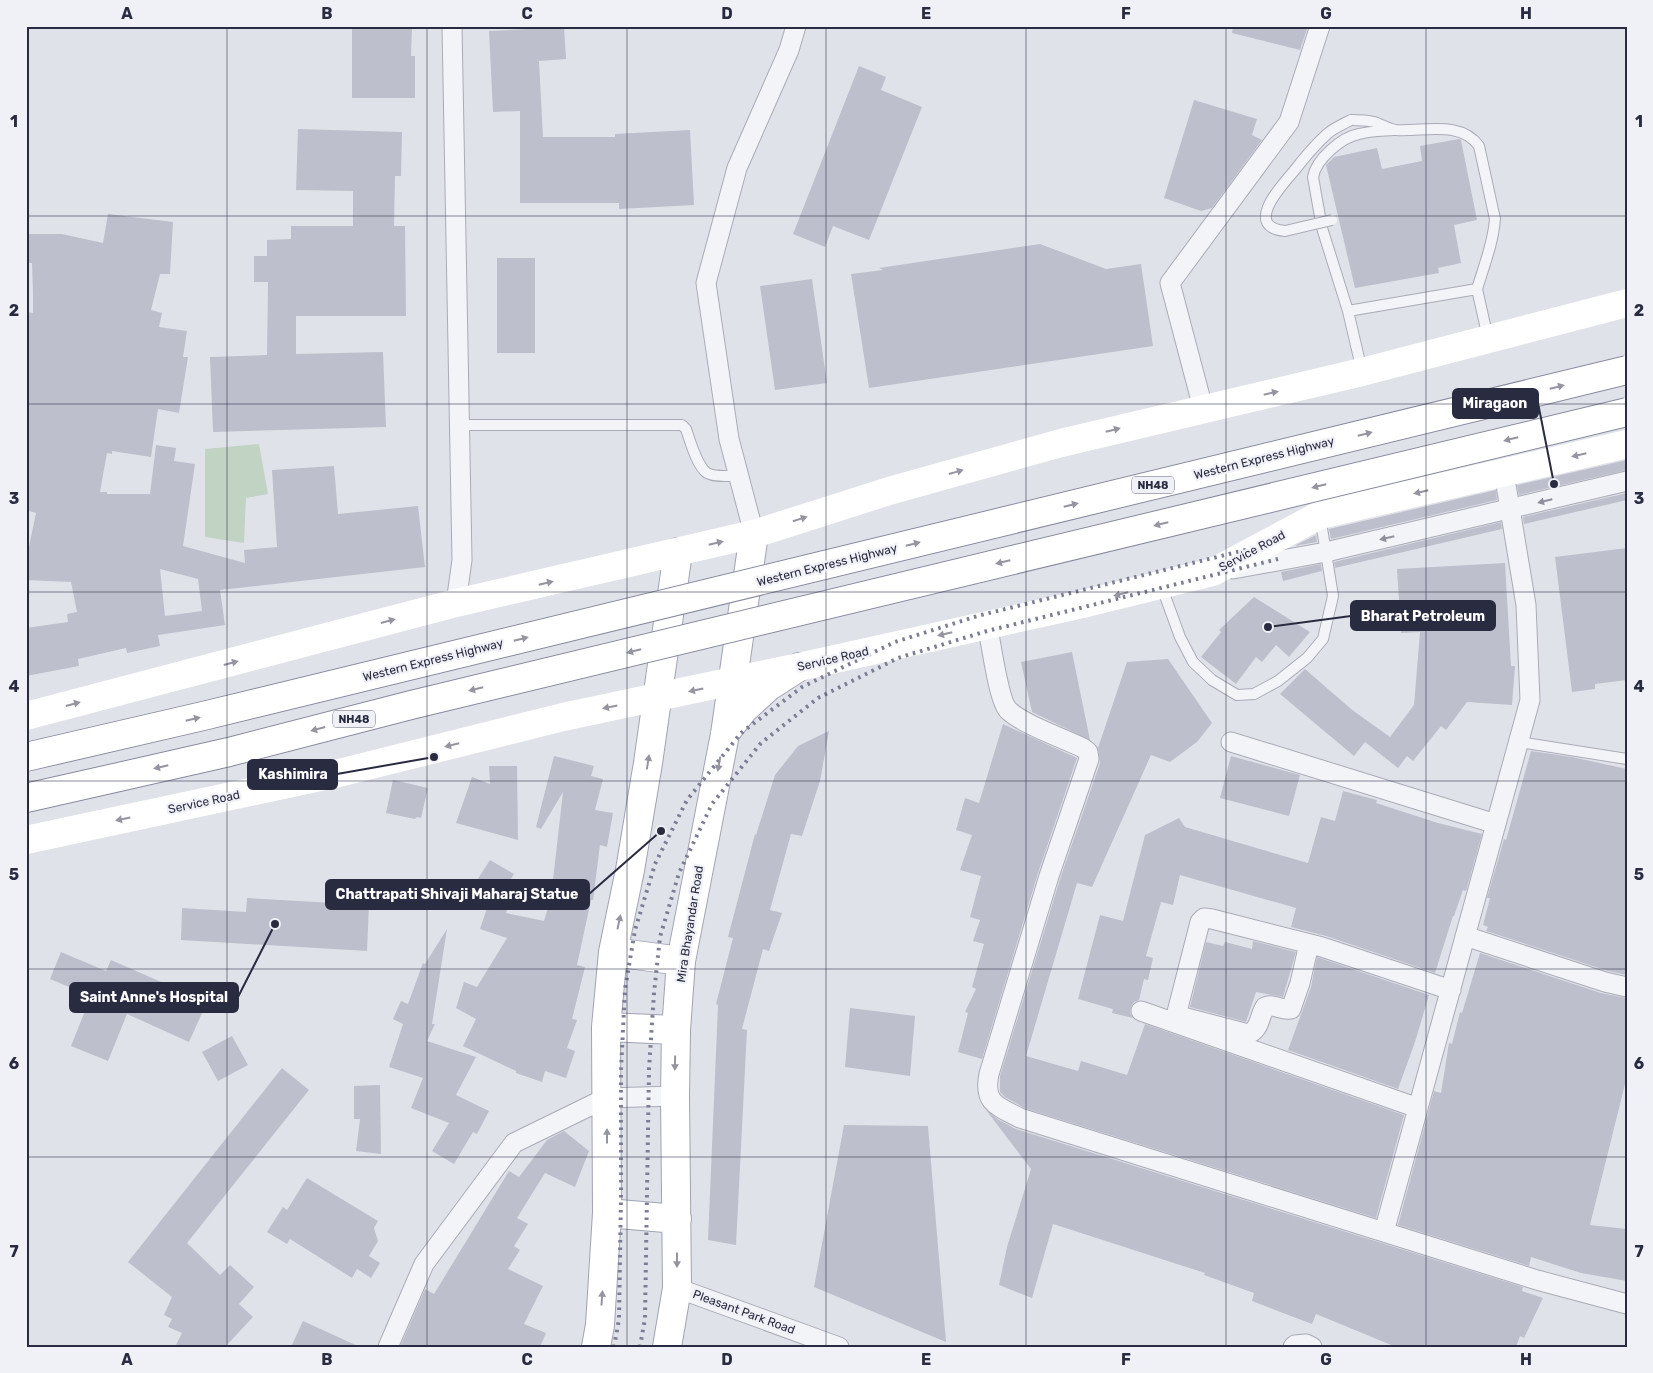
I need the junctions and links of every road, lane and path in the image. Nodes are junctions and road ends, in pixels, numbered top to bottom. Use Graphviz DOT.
graph roads {
  1 [pos="452,26"];
  2 [pos="796,26"];
  3 [pos="1320,26"];
  4 [pos="1394,130"];
  5 [pos="1332,220"];
  6 [pos="1477,289"];
  7 [pos="1627,303"];
  8 [pos="1348,311"];
  9 [pos="1488,339"];
  10 [pos="1627,370"];
  11 [pos="1362,372"];
  12 [pos="1203,408"];
  13 [pos="1627,412"];
  14 [pos="460,426"];
  15 [pos="1627,444"];
  16 [pos="1504,472"];
  17 [pos="740,476"];
  18 [pos="1627,481"];
  19 [pos="1510,509"];
  20 [pos="1320,515"];
  21 [pos="754,534"];
  22 [pos="678,552"];
  23 [pos="1326,552"];
  24 [pos="1213,572"];
  25 [pos="1160,585"];
  26 [pos="456,603"];
  27 [pos="988,624"];
  28 [pos="800,667"];
  29 [pos="734,682"];
  30 [pos="658,698"];
  31 [pos="26,716"];
  32 [pos="725,734"];
  33 [pos="1231,742"];
  34 [pos="1519,742"];
  35 [pos="26,756"];
  36 [pos="1627,759"];
  37 [pos="26,798"];
  38 [pos="1496,824"];
  39 [pos="26,840"];
  40 [pos="1465,936"];
  41 [pos="1309,944"];
  42 [pos="613,952"];
  43 [pos="681,961"];
  44 [pos="1627,987"];
  45 [pos="1451,990"];
  46 [pos="1141,1012"];
  47 [pos="606,1027"];
  48 [pos="676,1030"];
  49 [pos="675,1096"];
  50 [pos="606,1098"];
  51 [pos="1418,1108"];
  52 [pos="607,1213"];
  53 [pos="677,1219"];
  54 [pos="1384,1232"];
  55 [pos="677,1288"];
  56 [pos="1627,1304"];
  57 [pos="388,1347"];
  58 [pos="596,1347"];
  59 [pos="667,1347"];
  60 [pos="839,1347"];
  61 [pos="1293,1347"];
  62 [pos="1312,1347"];
  1 -- 14 [label="street"];
  2 -- 17 [label="street"];
  3 -- 12 [label="street"];
  4 -- 5 [label="lane, bridge"];
  4 -- 6 [label="lane"];
  4 -- 8 [label="lane"];
  6 -- 8 [label="lane"];
  6 -- 9 [label="lane"];
  7 -- 9 [label="main road"];
  8 -- 11 [label="lane"];
  9 -- 11 [label="main road"];
  35 -- 10 [label="main road, Western Express Highway / NH48, one-way, bridge"];
  12 -- 11 [label="main road, one-way"];
  21 -- 12 [label="main road, one-way"];
  13 -- 37 [label="main road, NH48, one-way, bridge"];
  14 -- 17 [label="lane"];
  14 -- 26 [label="street"];
  15 -- 16 [label="main road, Service Road, one-way"];
  16 -- 19 [label="street"];
  16 -- 20 [label="main road, Service Road, one-way"];
  17 -- 21 [label="street"];
  18 -- 19 [label="street, one-way"];
  19 -- 23 [label="street, one-way"];
  19 -- 34 [label="street"];
  20 -- 23 [label="lane"];
  20 -- 24 [label="main road, Service Road"];
  22 -- 21 [label="main road, one-way"];
  21 -- 29 [label="main road, Mira Bhayandar Road"];
  26 -- 22 [label="main road, one-way"];
  22 -- 30 [label="main road"];
  23 -- 24 [label="street"];
  23 -- 25 [label="lane"];
  24 -- 25 [label="main road, Service Road"];
  25 -- 27 [label="main road, Service Road, one-way"];
  31 -- 26 [label="main road, one-way"];
  27 -- 28 [label="main road, Service Road, one-way"];
  27 -- 54 [label="street"];
  28 -- 29 [label="main road, Service Road"];
  28 -- 32 [label="main road"];
  29 -- 30 [label="main road, Service Road, one-way"];
  29 -- 32 [label="main road, Mira Bhayandar Road"];
  30 -- 39 [label="main road, Service Road, one-way"];
  42 -- 30 [label="main road, one-way"];
  32 -- 43 [label="main road, Mira Bhayandar Road, one-way"];
  33 -- 38 [label="street"];
  34 -- 36 [label="lane"];
  34 -- 38 [label="street"];
  38 -- 40 [label="street"];
  40 -- 44 [label="street"];
  40 -- 45 [label="street"];
  41 -- 41 [label="street"];
  41 -- 45 [label="street"];
  42 -- 43 [label="main road"];
  42 -- 47 [label="main road"];
  43 -- 48 [label="main road, Mira Bhayandar Road"];
  45 -- 51 [label="street"];
  46 -- 51 [label="street"];
  47 -- 48 [label="main road"];
  47 -- 50 [label="main road"];
  48 -- 49 [label="main road, Mira Bhayandar Road, one-way"];
  49 -- 50 [label="street"];
  49 -- 53 [label="main road, Mira Bhayandar Road"];
  52 -- 50 [label="main road, one-way"];
  50 -- 57 [label="street"];
  51 -- 54 [label="street"];
  52 -- 53 [label="main road"];
  58 -- 52 [label="main road, one-way"];
  53 -- 55 [label="main road, Mira Bhayandar Road, one-way"];
  54 -- 56 [label="street"];
  55 -- 59 [label="main road, Mira Bhayandar Road"];
  55 -- 60 [label="street, Pleasant Park Road"];
  61 -- 62 [label="street"];
}
